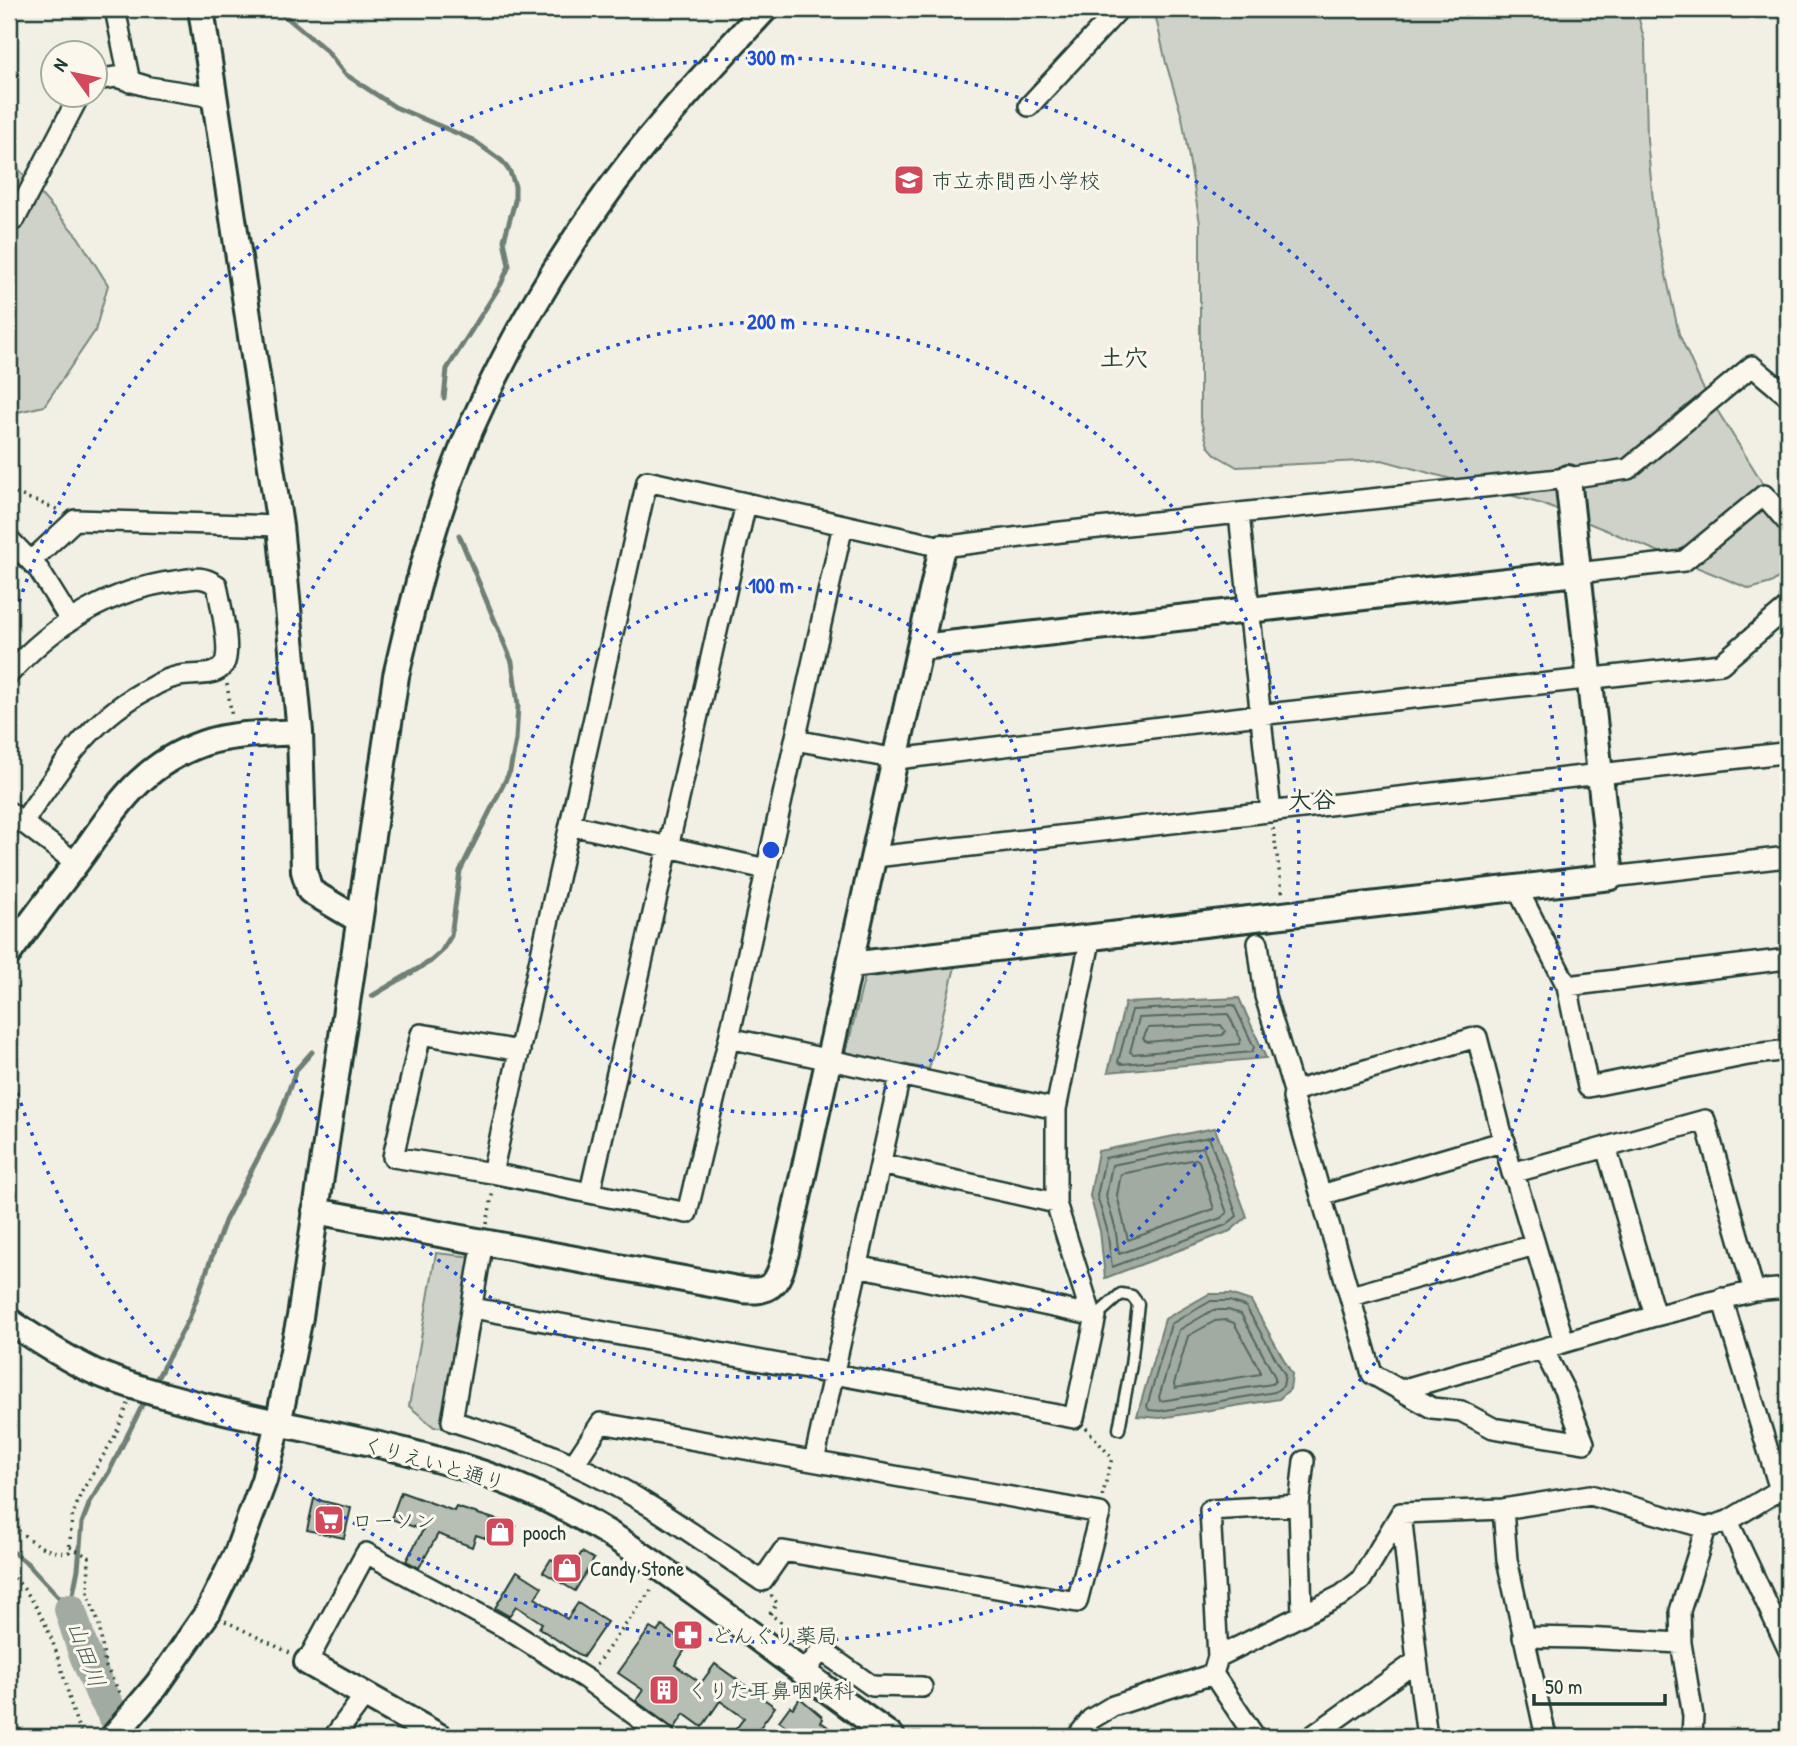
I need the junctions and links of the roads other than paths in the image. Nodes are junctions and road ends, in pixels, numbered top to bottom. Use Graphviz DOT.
graph roads {
  1 [pos="116,9"];
  2 [pos="201,9"];
  3 [pos="765,9"];
  4 [pos="1119,9"];
  5 [pos="108,78"];
  6 [pos="130,82"];
  7 [pos="214,97"];
  8 [pos="1029,106"];
  9 [pos="73,108"];
  10 [pos="9,223"];
  11 [pos="1788,396"];
  12 [pos="1568,478"];
  13 [pos="746,503"];
  14 [pos="1239,514"];
  15 [pos="1788,523"];
  16 [pos="843,525"];
  17 [pos="280,526"];
  18 [pos="9,539"];
  19 [pos="943,547"];
  20 [pos="31,561"];
  21 [pos="1577,573"];
  22 [pos="1788,607"];
  23 [pos="1249,610"];
  24 [pos="70,620"];
  25 [pos="921,647"];
  26 [pos="9,674"];
  27 [pos="1589,677"];
  28 [pos="1259,715"];
  29 [pos="300,732"];
  30 [pos="795,740"];
  31 [pos="1788,748"];
  32 [pos="897,759"];
  33 [pos="1601,774"];
  34 [pos="1270,812"];
  35 [pos="16,817"];
  36 [pos="571,825"];
  37 [pos="668,847"];
  38 [pos="875,857"];
  39 [pos="1788,857"];
  40 [pos="76,863"];
  41 [pos="766,869"];
  42 [pos="1611,877"];
  43 [pos="1517,888"];
  44 [pos="359,920"];
  45 [pos="1091,936"];
  46 [pos="1258,943"];
  47 [pos="10,948"];
  48 [pos="1788,959"];
  49 [pos="850,965"];
  50 [pos="1567,986"];
  51 [pos="729,1038"];
  52 [pos="1788,1050"];
  53 [pos="520,1051"];
  54 [pos="829,1058"];
  55 [pos="900,1076"];
  56 [pos="1294,1091"];
  57 [pos="1056,1109"];
  58 [pos="1504,1141"];
  59 [pos="1606,1147"];
  60 [pos="881,1164"];
  61 [pos="1512,1172"];
  62 [pos="494,1173"];
  63 [pos="590,1192"];
  64 [pos="1321,1195"];
  65 [pos="1056,1203"];
  66 [pos="316,1211"];
  67 [pos="483,1241"];
  68 [pos="1535,1245"];
  69 [pos="857,1266"];
  70 [pos="1788,1288"];
  71 [pos="1754,1291"];
  72 [pos="1352,1296"];
  73 [pos="1722,1298"];
  74 [pos="473,1308"];
  75 [pos="1094,1315"];
  76 [pos="1655,1316"];
  77 [pos="9,1321"];
  78 [pos="1564,1342"];
  79 [pos="1543,1349"];
  80 [pos="833,1374"];
  81 [pos="1401,1390"];
  82 [pos="278,1424"];
  83 [pos="1119,1429"];
  84 [pos="814,1461"];
  85 [pos="1304,1461"];
  86 [pos="574,1464"];
  87 [pos="1784,1487"];
  88 [pos="1298,1505"];
  89 [pos="1503,1509"];
  90 [pos="1401,1513"];
  91 [pos="1728,1521"];
  92 [pos="1706,1528"];
  93 [pos="1302,1615"];
  94 [pos="1523,1637"];
  95 [pos="1681,1643"];
  96 [pos="1788,1649"];
  97 [pos="1417,1661"];
  98 [pos="307,1662"];
  99 [pos="1216,1666"];
  100 [pos="805,1672"];
  101 [pos="922,1687"];
  102 [pos="365,1695"];
  103 [pos="113,1737"];
  104 [pos="334,1737"];
  105 [pos="440,1737"];
  106 [pos="664,1737"];
  107 [pos="892,1737"];
  108 [pos="1077,1737"];
  109 [pos="1255,1737"];
  110 [pos="1311,1737"];
  111 [pos="1427,1737"];
  112 [pos="1546,1737"];
  113 [pos="1692,1737"];
  1 -- 6 [label="street"];
  2 -- 7 [label="street"];
  3 -- 44 [label="street"];
  4 -- 8 [label="street"];
  5 -- 6 [label="street"];
  6 -- 7 [label="street"];
  7 -- 17 [label="street"];
  9 -- 10 [label="street"];
  11 -- 12 [label="street"];
  12 -- 14 [label="street"];
  12 -- 21 [label="street"];
  13 -- 16 [label="street"];
  13 -- 36 [label="street"];
  13 -- 37 [label="street"];
  14 -- 19 [label="street"];
  14 -- 23 [label="street"];
  15 -- 21 [label="street"];
  16 -- 19 [label="street"];
  16 -- 30 [label="street"];
  17 -- 20 [label="street"];
  17 -- 29 [label="street"];
  18 -- 20 [label="street"];
  19 -- 25 [label="street"];
  20 -- 24 [label="street"];
  21 -- 23 [label="street"];
  21 -- 27 [label="street"];
  22 -- 27 [label="street"];
  23 -- 25 [label="street"];
  23 -- 28 [label="street"];
  24 -- 26 [label="street"];
  24 -- 35 [label="street"];
  25 -- 32 [label="street"];
  27 -- 28 [label="street"];
  27 -- 33 [label="street"];
  28 -- 32 [label="street"];
  28 -- 34 [label="street"];
  29 -- 40 [label="street"];
  29 -- 44 [label="street"];
  30 -- 32 [label="street"];
  30 -- 41 [label="street"];
  31 -- 33 [label="street"];
  32 -- 38 [label="street"];
  33 -- 34 [label="street"];
  33 -- 42 [label="street"];
  34 -- 38 [label="street"];
  35 -- 40 [label="street"];
  36 -- 37 [label="street"];
  36 -- 53 [label="street"];
  37 -- 41 [label="street"];
  37 -- 63 [label="street"];
  38 -- 49 [label="street"];
  39 -- 42 [label="street"];
  40 -- 47 [label="street"];
  41 -- 51 [label="street"];
  42 -- 43 [label="street"];
  43 -- 45 [label="street"];
  43 -- 50 [label="street"];
  44 -- 66 [label="street"];
  45 -- 49 [label="street"];
  45 -- 57 [label="street"];
  46 -- 56 [label="street"];
  48 -- 50 [label="street"];
  49 -- 54 [label="street"];
  50 -- 52 [label="street"];
  51 -- 54 [label="street"];
  51 -- 63 [label="street"];
  53 -- 62 [label="street"];
  53 -- 62 [label="street"];
  54 -- 55 [label="street"];
  54 -- 67 [label="street"];
  55 -- 57 [label="street"];
  55 -- 60 [label="street"];
  56 -- 58 [label="street"];
  56 -- 64 [label="street"];
  57 -- 65 [label="street"];
  58 -- 61 [label="street"];
  58 -- 64 [label="street"];
  59 -- 61 [label="street"];
  59 -- 71 [label="street"];
  59 -- 76 [label="street"];
  60 -- 65 [label="street"];
  60 -- 69 [label="street"];
  61 -- 68 [label="street"];
  62 -- 63 [label="street"];
  64 -- 72 [label="street"];
  65 -- 75 [label="street"];
  66 -- 67 [label="street"];
  66 -- 82 [label="street"];
  67 -- 74 [label="street"];
  68 -- 72 [label="street"];
  68 -- 78 [label="street"];
  69 -- 75 [label="street"];
  69 -- 80 [label="street"];
  70 -- 71 [label="street"];
  71 -- 73 [label="street"];
  72 -- 81 [label="street"];
  73 -- 76 [label="street"];
  73 -- 87 [label="street"];
  74 -- 80 [label="street"];
  74 -- 86 [label="street"];
  75 -- 80 [label="street"];
  75 -- 83 [label="lane"];
  76 -- 78 [label="street"];
  77 -- 82 [label="street, くりえいと通り"];
  78 -- 79 [label="street"];
  79 -- 81 [label="street"];
  79 -- 81 [label="street"];
  80 -- 84 [label="street"];
  82 -- 100 [label="street, くりえいと通り"];
  82 -- 103 [label="street"];
  84 -- 86 [label="street"];
  84 -- 86 [label="street"];
  85 -- 88 [label="street"];
  87 -- 91 [label="street"];
  88 -- 93 [label="street"];
  88 -- 99 [label="street"];
  89 -- 90 [label="street"];
  89 -- 92 [label="street"];
  89 -- 94 [label="street"];
  90 -- 93 [label="street"];
  90 -- 97 [label="street"];
  91 -- 92 [label="street"];
  91 -- 96 [label="street"];
  92 -- 95 [label="street"];
  93 -- 99 [label="street"];
  94 -- 95 [label="street"];
  94 -- 112 [label="street"];
  95 -- 113 [label="street"];
  97 -- 110 [label="street"];
  97 -- 111 [label="street"];
  98 -- 102 [label="street"];
  98 -- 106 [label="street"];
  99 -- 108 [label="street"];
  99 -- 109 [label="street"];
  100 -- 101 [label="street"];
  100 -- 107 [label="street, くりえいと通り"];
  102 -- 104 [label="street"];
  102 -- 105 [label="street"];
}
